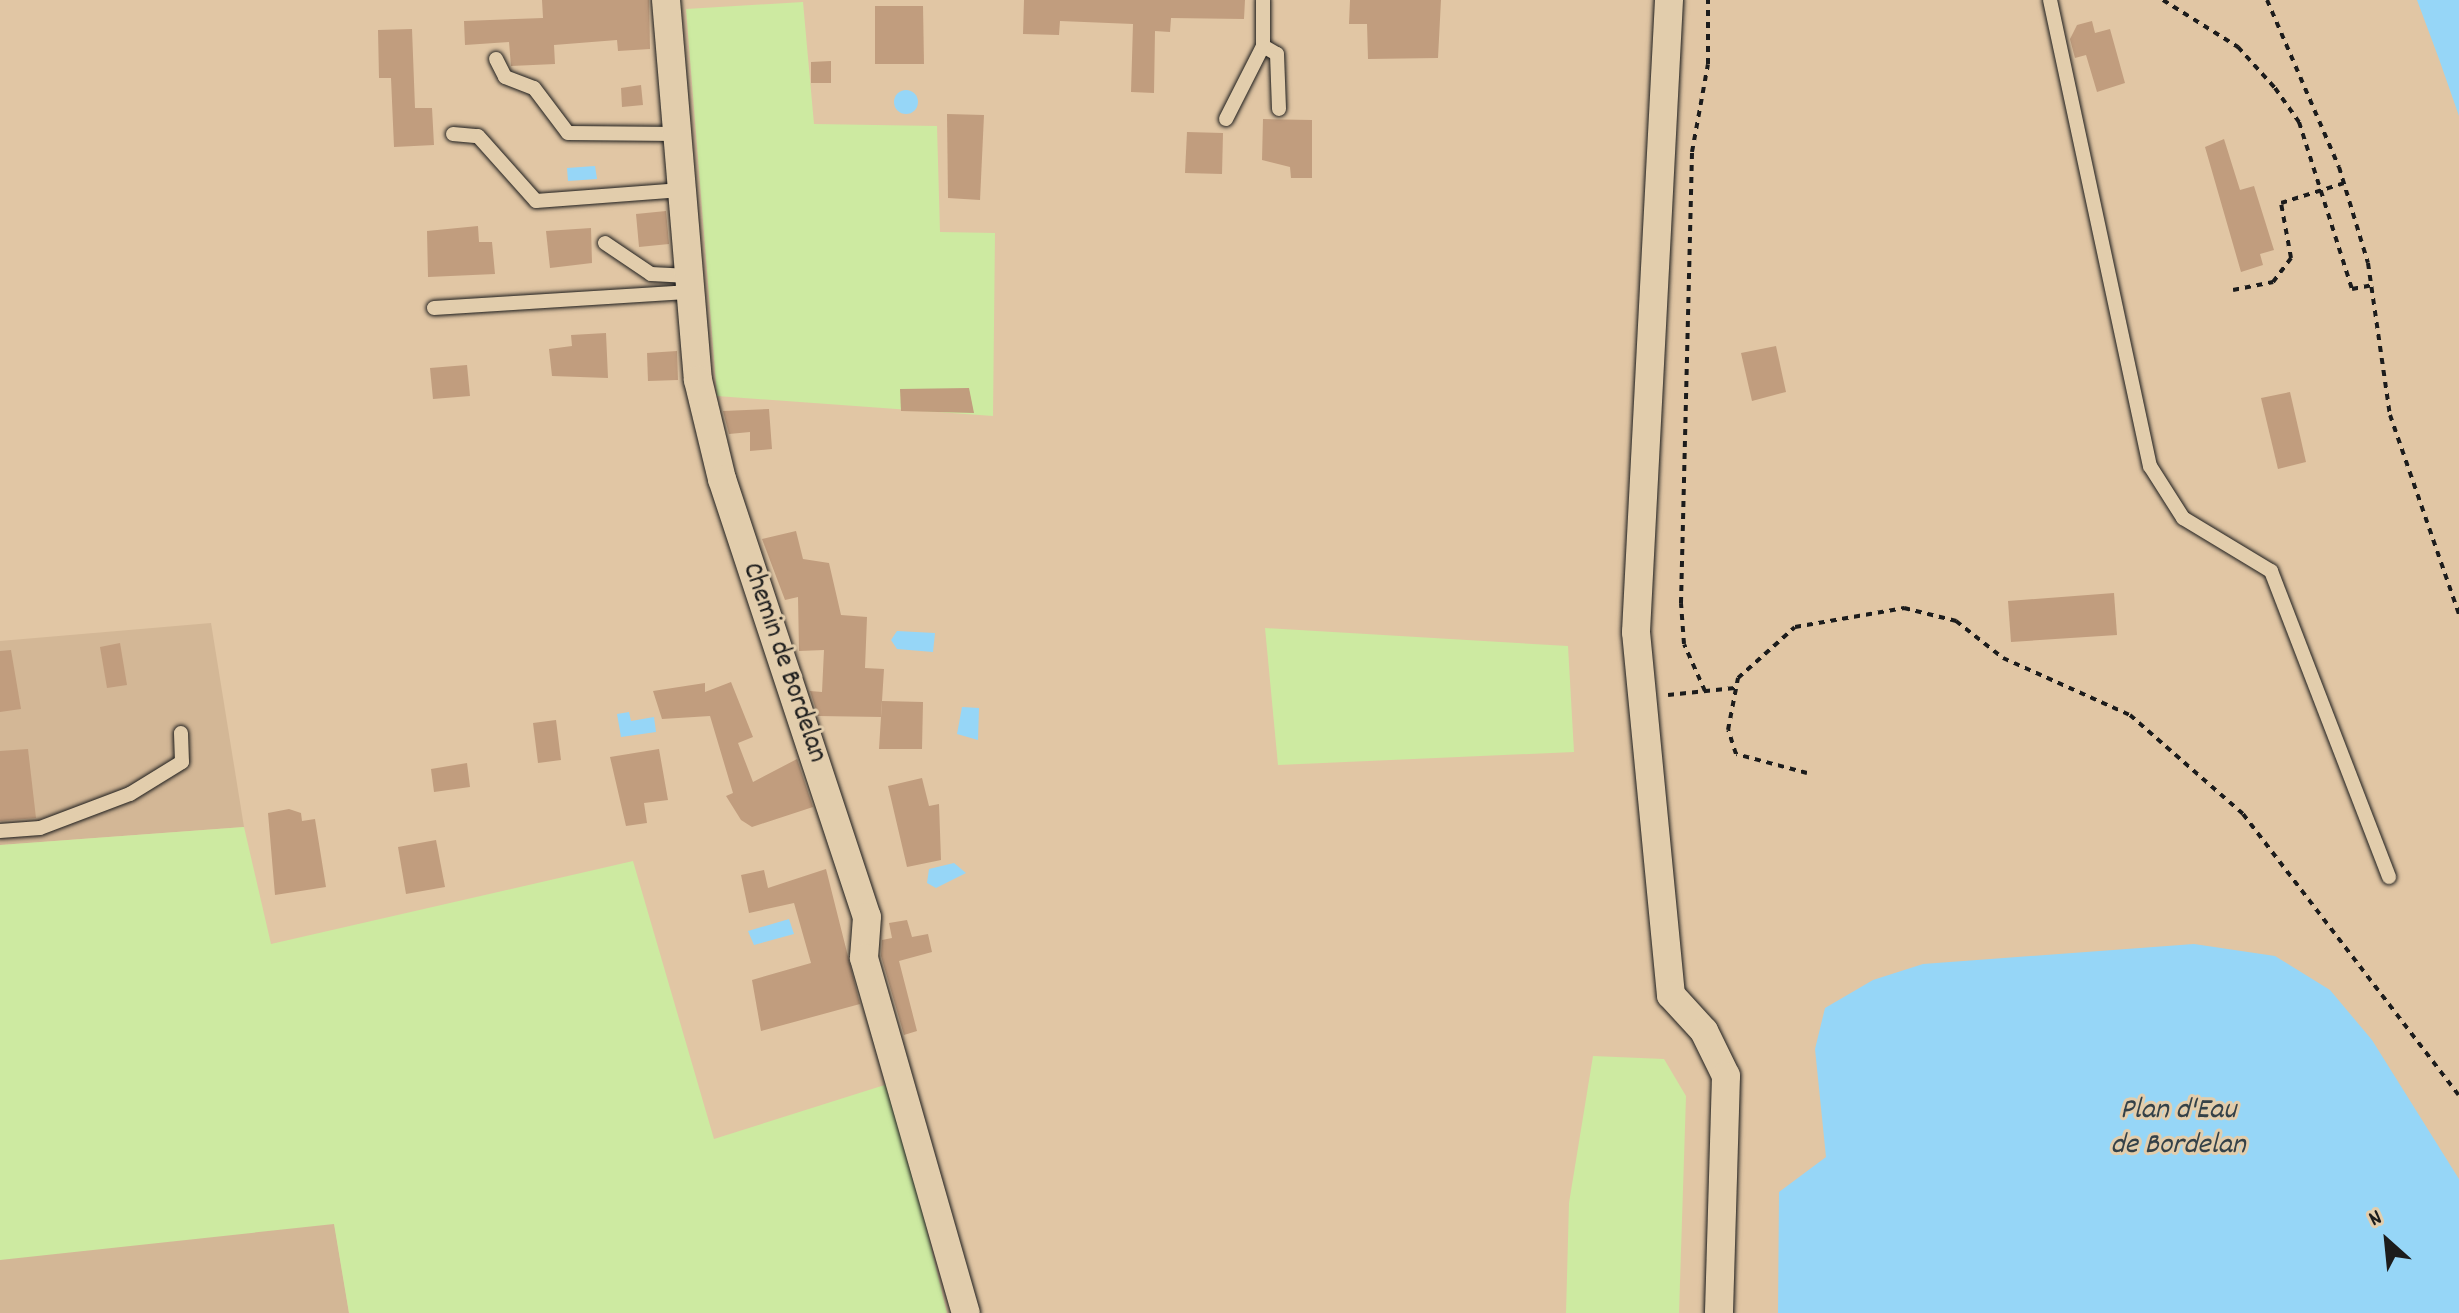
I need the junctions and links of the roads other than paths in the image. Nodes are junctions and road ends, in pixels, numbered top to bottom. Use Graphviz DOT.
graph roads {
  1 [pos="666,0"];
  2 [pos="1263,0"];
  3 [pos="1669,0"];
  4 [pos="2050,0"];
  5 [pos="1263,46"];
  6 [pos="496,59"];
  7 [pos="1279,109"];
  8 [pos="1226,119"];
  9 [pos="453,134"];
  10 [pos="677,134"];
  11 [pos="682,190"];
  12 [pos="605,243"];
  13 [pos="690,284"];
  14 [pos="434,308"];
  15 [pos="181,733"];
  16 [pos="0,831"];
  17 [pos="2389,877"];
  18 [pos="966,1313"];
  19 [pos="1719,1313"];
  1 -- 10 [label="street, Chemin de Bordelan"];
  2 -- 5 [label="lane"];
  3 -- 19 [label="street"];
  4 -- 17 [label="lane"];
  5 -- 7 [label="lane"];
  5 -- 8 [label="lane"];
  6 -- 10 [label="lane"];
  9 -- 11 [label="lane"];
  10 -- 11 [label="street, Chemin de Bordelan"];
  11 -- 13 [label="street, Chemin de Bordelan"];
  12 -- 13 [label="lane"];
  13 -- 14 [label="lane"];
  13 -- 18 [label="street, Chemin de Bordelan"];
  15 -- 16 [label="lane"];
}
